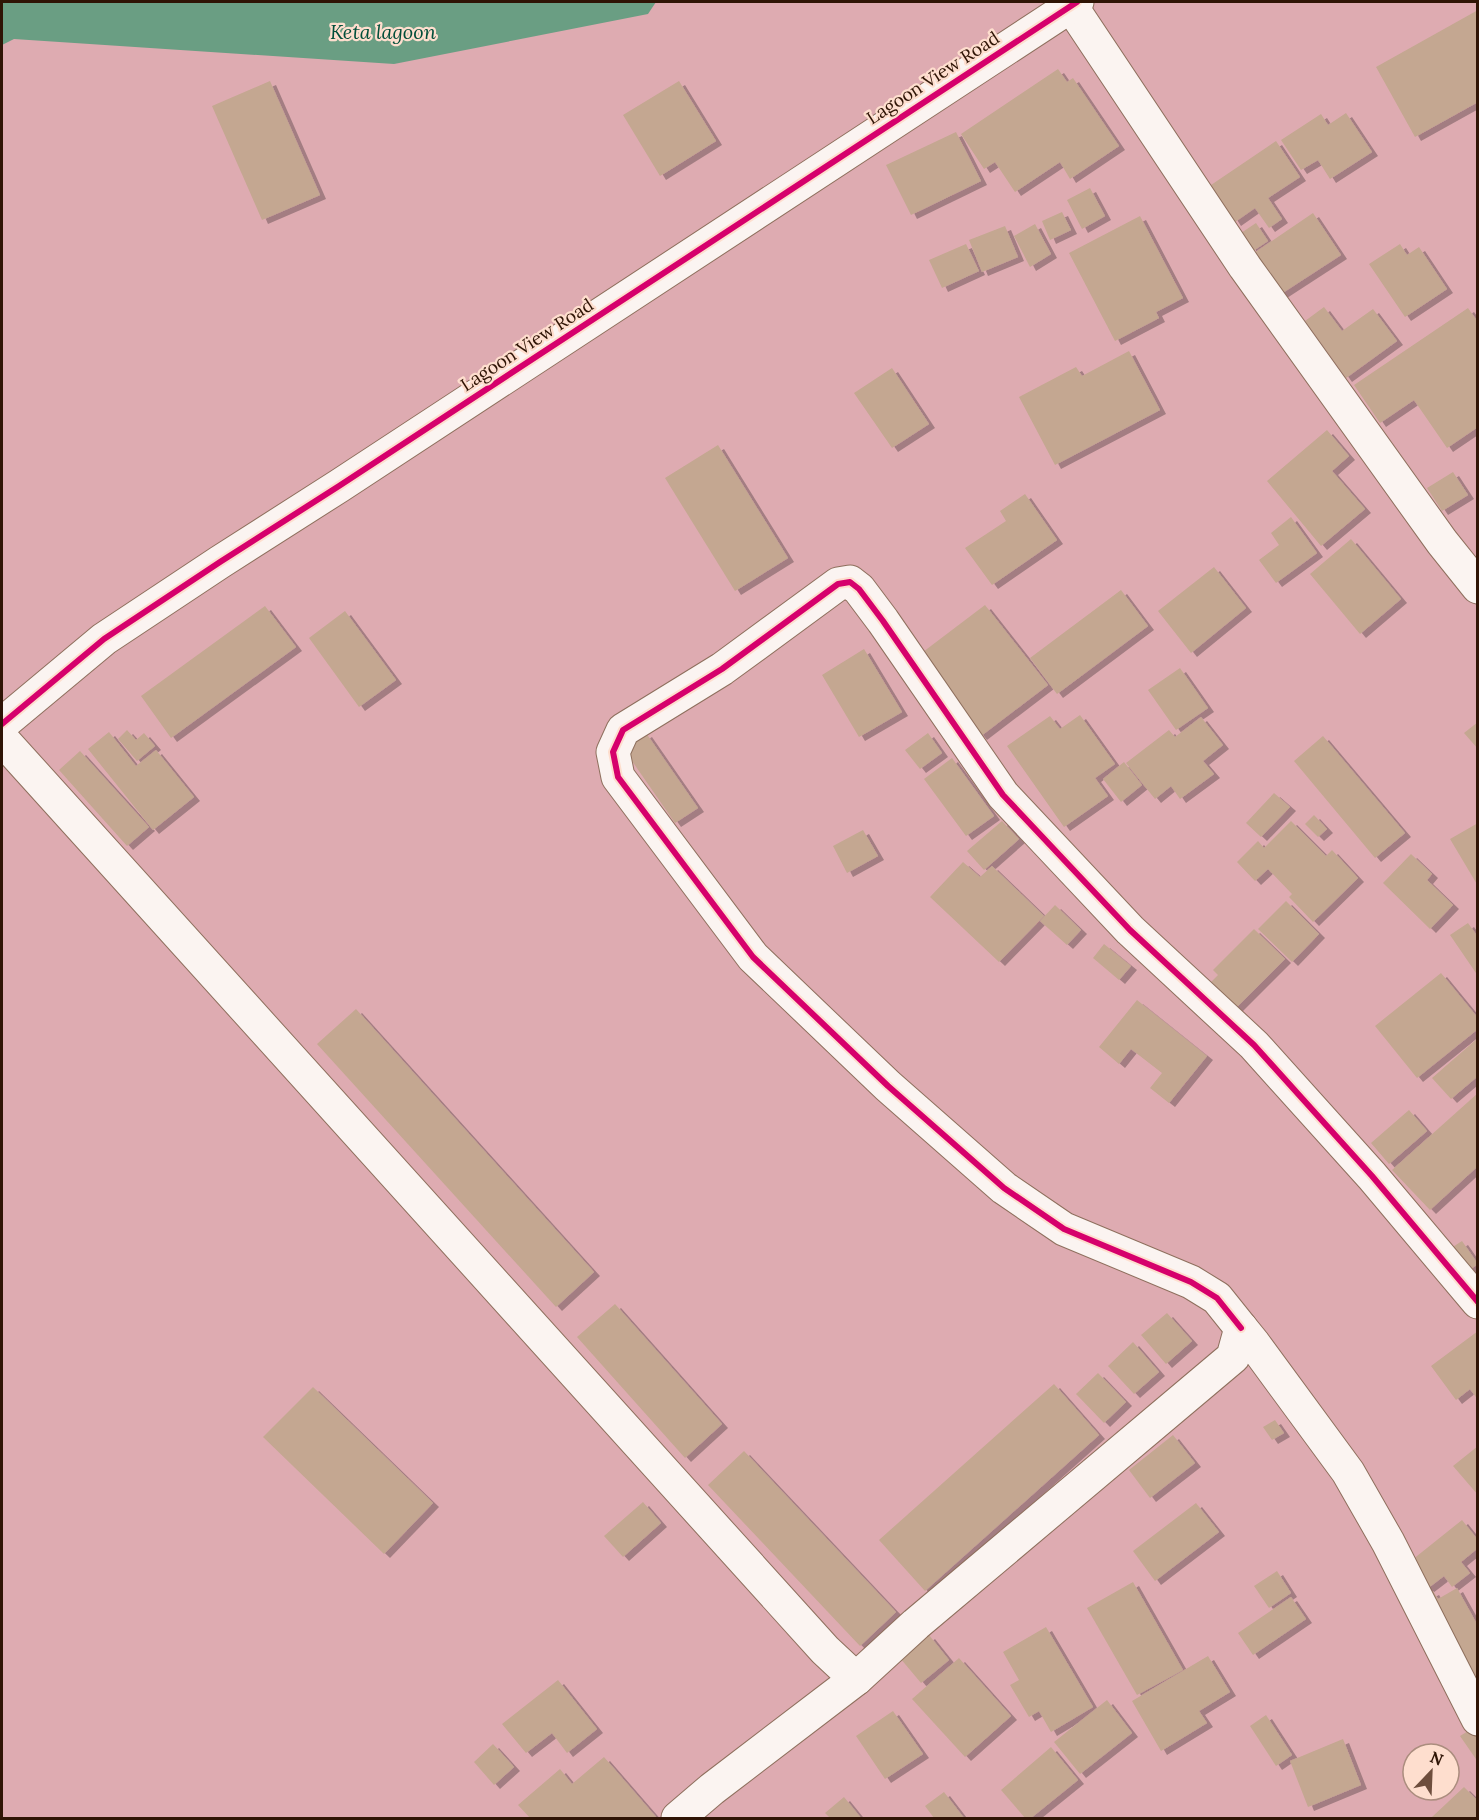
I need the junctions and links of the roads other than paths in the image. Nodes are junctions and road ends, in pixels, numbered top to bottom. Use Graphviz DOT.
graph roads {
  1 [pos="1074,4"];
  2 [pos="1478,587"];
  3 [pos="2,724"];
  4 [pos="2,739"];
  5 [pos="1478,1302"];
  6 [pos="1240,1328"];
  7 [pos="856,1679"];
  8 [pos="1478,1719"];
  9 [pos="678,1818"];
  1 -- 2 [label="street"];
  1 -- 3 [label="street, Lagoon View Road"];
  4 -- 7 [label="street"];
  5 -- 6 [label="street"];
  6 -- 7 [label="street"];
  6 -- 8 [label="street"];
  7 -- 9 [label="street"];
}
